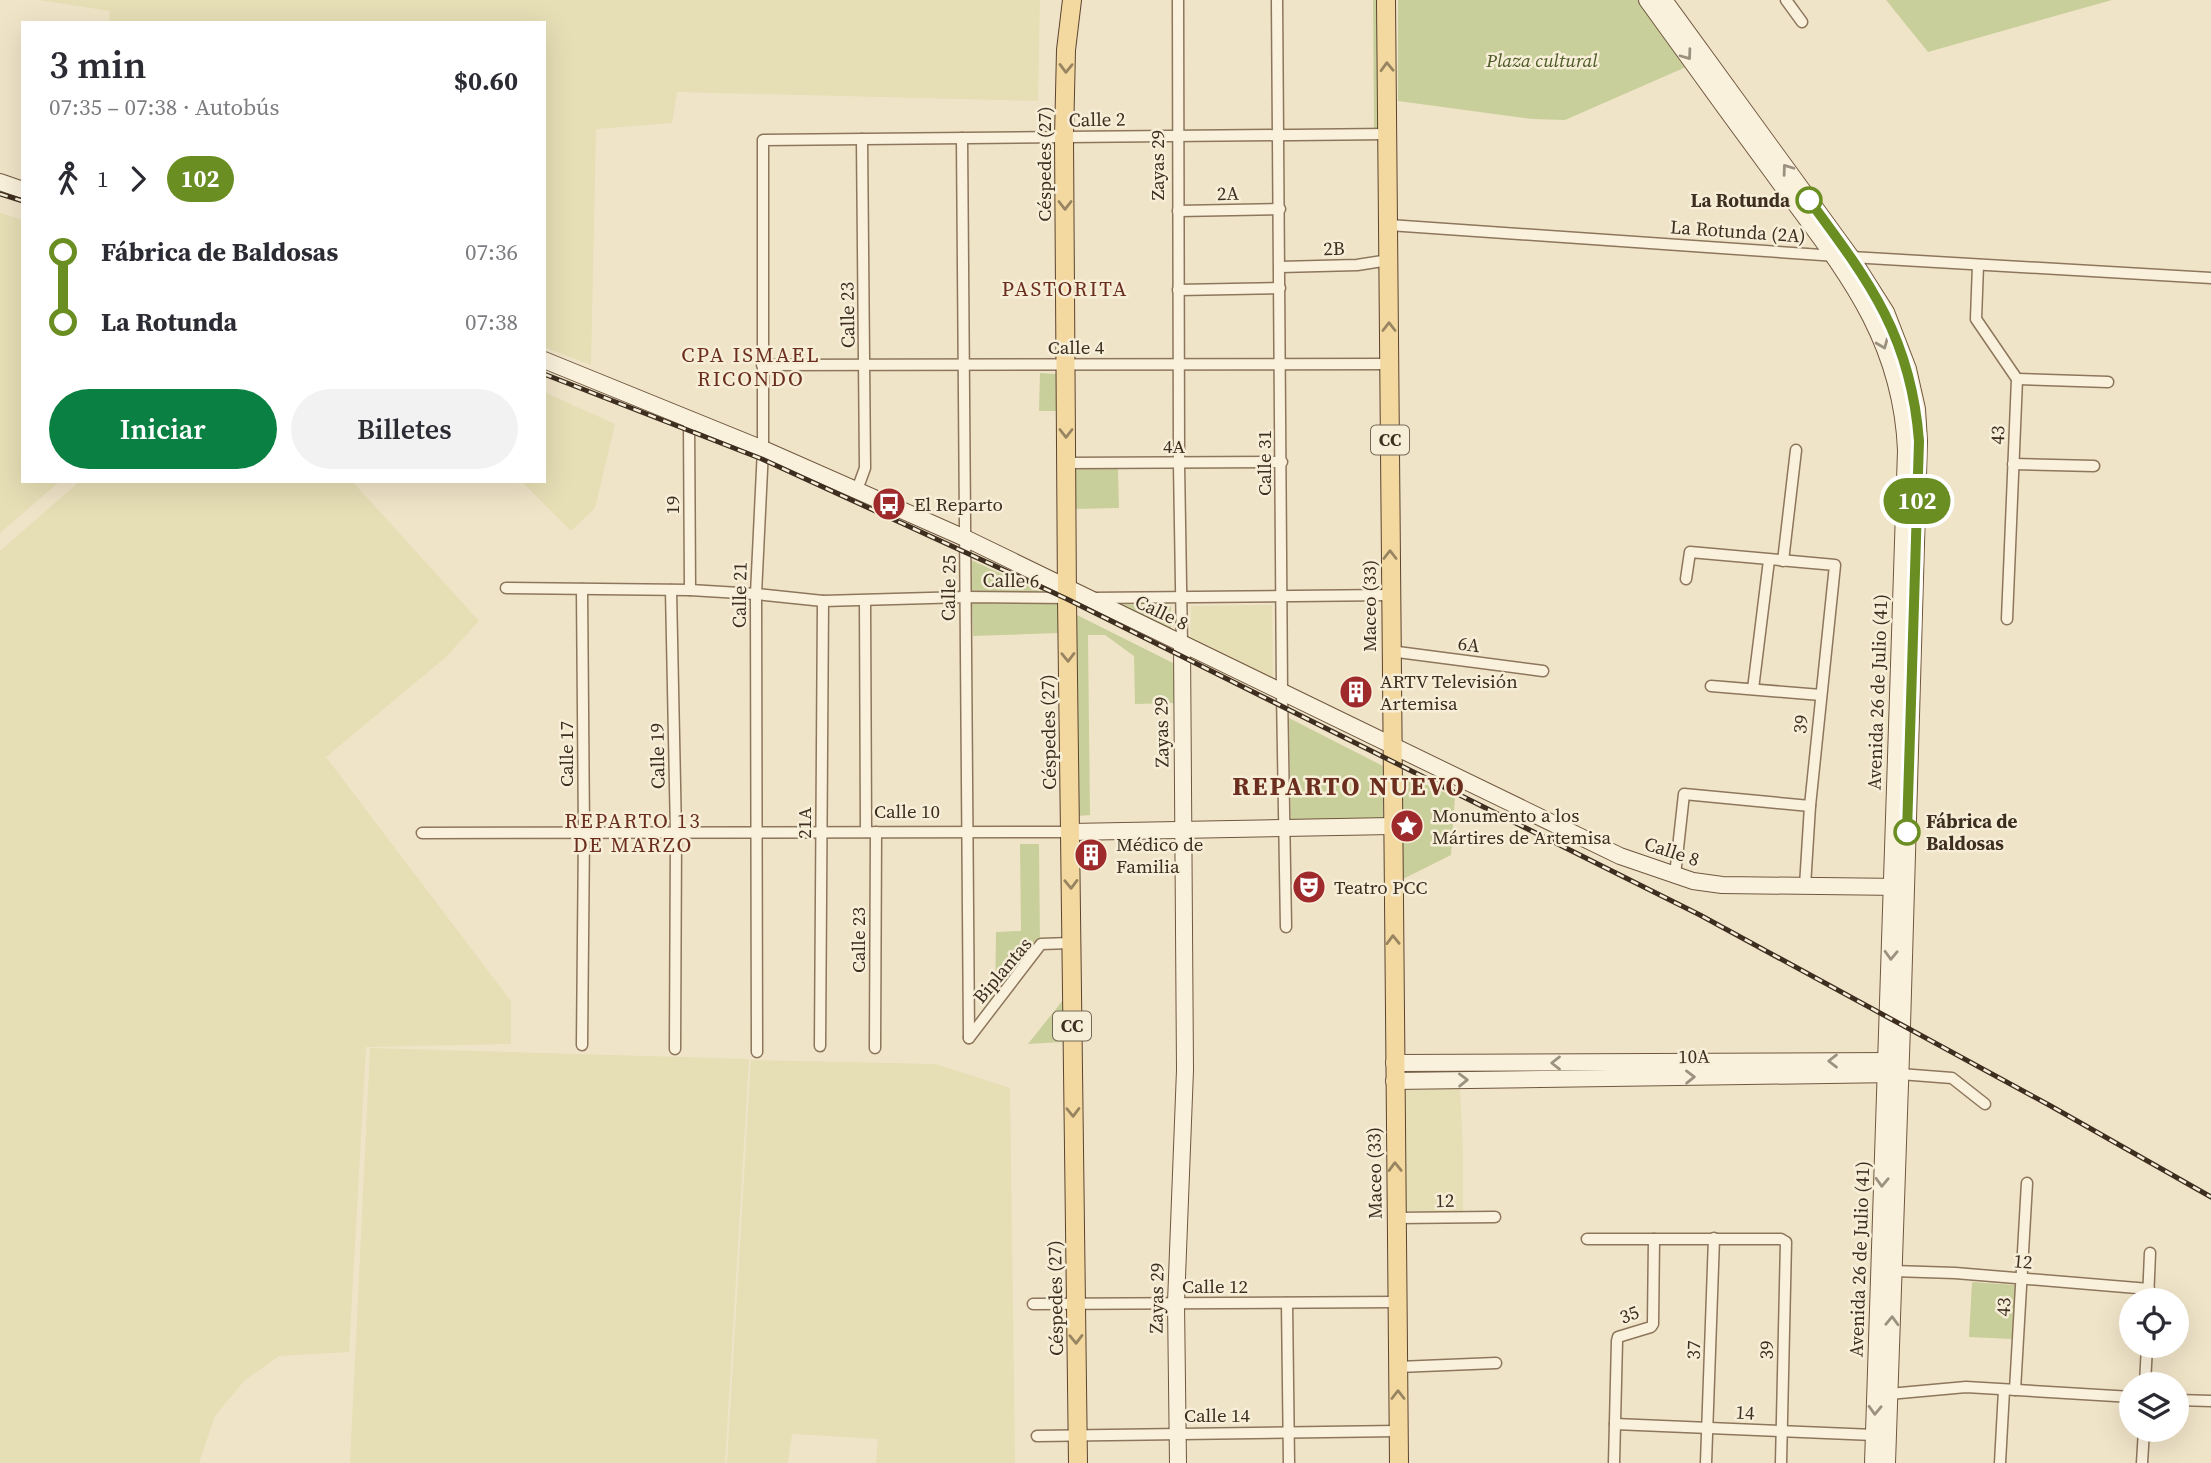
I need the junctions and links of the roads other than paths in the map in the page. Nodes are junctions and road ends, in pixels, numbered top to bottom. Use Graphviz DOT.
graph roads {
  1 [pos="1072,0"];
  2 [pos="1178,0"];
  3 [pos="1277,0"];
  4 [pos="1386,0"];
  5 [pos="1647,0"];
  6 [pos="1664,0"];
  7 [pos="1786,0"];
  8 [pos="1802,22"];
  9 [pos="1388,134"];
  10 [pos="1279,135"];
  11 [pos="1177,136"];
  12 [pos="1065,137"];
  13 [pos="962,138"];
  14 [pos="862,139"];
  15 [pos="763,140"];
  16 [pos="0,183"];
  17 [pos="21,189"];
  18 [pos="1280,209"];
  19 [pos="1178,211"];
  20 [pos="1389,225"];
  21 [pos="1833,256"];
  22 [pos="1851,257"];
  23 [pos="1389,260"];
  24 [pos="1978,265"];
  25 [pos="1280,267"];
  26 [pos="2211,278"];
  27 [pos="1280,288"];
  28 [pos="1178,290"];
  29 [pos="546,361"];
  30 [pos="1178,364"];
  31 [pos="1281,364"];
  32 [pos="1389,364"];
  33 [pos="762,365"];
  34 [pos="865,365"];
  35 [pos="965,365"];
  36 [pos="1066,365"];
  37 [pos="2017,379"];
  38 [pos="2108,382"];
  39 [pos="689,420"];
  40 [pos="763,449"];
  41 [pos="1796,450"];
  42 [pos="1282,462"];
  43 [pos="1066,463"];
  44 [pos="1179,464"];
  45 [pos="2013,464"];
  46 [pos="2094,466"];
  47 [pos="857,490"];
  48 [pos="967,539"];
  49 [pos="1769,560"];
  50 [pos="1783,561"];
  51 [pos="1686,579"];
  52 [pos="506,588"];
  53 [pos="582,589"];
  54 [pos="671,590"];
  55 [pos="690,590"];
  56 [pos="756,594"];
  57 [pos="1067,594"];
  58 [pos="1282,595"];
  59 [pos="1390,595"];
  60 [pos="965,597"];
  61 [pos="1087,598"];
  62 [pos="1181,598"];
  63 [pos="823,601"];
  64 [pos="865,601"];
  65 [pos="2007,620"];
  66 [pos="1182,645"];
  67 [pos="1390,651"];
  68 [pos="1543,671"];
  69 [pos="1711,687"];
  70 [pos="1753,689"];
  71 [pos="1282,693"];
  72 [pos="1821,695"];
  73 [pos="1391,746"];
  74 [pos="1810,806"];
  75 [pos="1392,826"];
  76 [pos="1286,828"];
  77 [pos="1183,830"];
  78 [pos="1070,831"];
  79 [pos="871,832"];
  80 [pos="968,832"];
  81 [pos="422,833"];
  82 [pos="584,833"];
  83 [pos="822,833"];
  84 [pos="676,834"];
  85 [pos="755,834"];
  86 [pos="1675,875"];
  87 [pos="1805,886"];
  88 [pos="1900,887"];
  89 [pos="1286,927"];
  90 [pos="1071,943"];
  91 [pos="969,1038"];
  92 [pos="582,1045"];
  93 [pos="820,1046"];
  94 [pos="675,1048"];
  95 [pos="875,1048"];
  96 [pos="757,1052"];
  97 [pos="1893,1068"];
  98 [pos="1394,1072"];
  99 [pos="1985,1104"];
  100 [pos="2027,1183"];
  101 [pos="1495,1217"];
  102 [pos="1396,1218"];
  103 [pos="1714,1238"];
  104 [pos="1587,1239"];
  105 [pos="1654,1239"];
  106 [pos="2150,1253"];
  107 [pos="1894,1271"];
  108 [pos="2022,1279"];
  109 [pos="2148,1288"];
  110 [pos="2119,1291"];
  111 [pos="1397,1302"];
  112 [pos="1176,1303"];
  113 [pos="1287,1303"];
  114 [pos="1033,1304"];
  115 [pos="1076,1304"];
  116 [pos="1496,1363"];
  117 [pos="1398,1367"];
  118 [pos="2010,1390"];
  119 [pos="1889,1394"];
  120 [pos="2119,1396"];
  121 [pos="2189,1400"];
  122 [pos="2211,1401"];
  123 [pos="1615,1424"];
  124 [pos="1708,1428"];
  125 [pos="1398,1431"];
  126 [pos="1289,1432"];
  127 [pos="1782,1432"];
  128 [pos="1177,1433"];
  129 [pos="1077,1434"];
  130 [pos="1037,1436"];
  131 [pos="1874,1436"];
  132 [pos="2144,1442"];
  133 [pos="1077,1463"];
  134 [pos="1178,1463"];
  135 [pos="1289,1463"];
  136 [pos="1399,1463"];
  137 [pos="1614,1463"];
  138 [pos="1706,1463"];
  139 [pos="1781,1463"];
  140 [pos="1873,1463"];
  141 [pos="1887,1463"];
  142 [pos="2000,1463"];
  143 [pos="2143,1463"];
  1 -- 12 [label="main road, Céspedes (27) / CC, one-way"];
  2 -- 11 [label="street, Zayas 29"];
  3 -- 10 [label="street, Calle 31"];
  9 -- 4 [label="main road, Maceo (33) / CC, one-way"];
  5 -- 21 [label="street, Avenida 26 de Julio (41), one-way"];
  22 -- 6 [label="street, Avenida 26 de Julio (41), one-way"];
  7 -- 8 [label="street"];
  9 -- 10 [label="street, Calle 2"];
  9 -- 20 [label="main road, Maceo (33) / CC"];
  10 -- 11 [label="street, Calle 2"];
  10 -- 18 [label="street, Calle 31"];
  11 -- 12 [label="street, Calle 2"];
  11 -- 19 [label="street, Zayas 29"];
  12 -- 13 [label="street, Calle 2"];
  12 -- 36 [label="main road, Céspedes (27) / CC, one-way"];
  13 -- 14 [label="street, Calle 2"];
  13 -- 35 [label="street, Calle 25"];
  14 -- 15 [label="street, Calle 2"];
  14 -- 34 [label="street, Calle 23"];
  15 -- 33 [label="street, Calle 21"];
  16 -- 17 [label="street"];
  18 -- 19 [label="street, 2A"];
  18 -- 25 [label="street, Calle 31"];
  19 -- 28 [label="street, Zayas 29"];
  20 -- 21 [label="street, La Rotunda (2A)"];
  20 -- 23 [label="main road, Maceo (33) / CC"];
  21 -- 22 [label="street, La Rotunda (2A)"];
  21 -- 88 [label="street, Avenida 26 de Julio (41), one-way"];
  22 -- 24 [label="street, La Rotunda (2A)"];
  22 -- 88 [label="street, Avenida 26 de Julio (41)"];
  23 -- 25 [label="street, 2B"];
  32 -- 23 [label="main road, Maceo (33) / CC, one-way"];
  24 -- 26 [label="street, La Rotunda (2A)"];
  24 -- 37 [label="street"];
  25 -- 27 [label="street, Calle 31"];
  27 -- 28 [label="street"];
  27 -- 31 [label="street, Calle 31"];
  28 -- 30 [label="street, Zayas 29"];
  29 -- 39 [label="street, Calle 8"];
  30 -- 31 [label="street, Calle 4"];
  30 -- 36 [label="street, Calle 4"];
  30 -- 44 [label="street, Zayas 29"];
  31 -- 32 [label="street, Calle 4"];
  31 -- 42 [label="street, Calle 31"];
  59 -- 32 [label="main road, Maceo (33) / CC, one-way"];
  33 -- 34 [label="street, Calle 4"];
  33 -- 40 [label="street, Calle 21"];
  34 -- 35 [label="street, Calle 4"];
  34 -- 47 [label="street, Calle 23"];
  35 -- 36 [label="street, Calle 4"];
  35 -- 48 [label="street, Calle 25"];
  36 -- 43 [label="main road, Céspedes (27) / CC, one-way"];
  37 -- 38 [label="street"];
  37 -- 45 [label="street, 43"];
  39 -- 40 [label="street, Calle 8"];
  39 -- 55 [label="street, 19"];
  40 -- 47 [label="street, Calle 8"];
  40 -- 56 [label="street, Calle 21"];
  41 -- 50 [label="street"];
  42 -- 44 [label="street, 4A"];
  42 -- 58 [label="street, Calle 31"];
  43 -- 44 [label="street, 4A"];
  43 -- 57 [label="main road, Céspedes (27) / CC"];
  44 -- 62 [label="street, Zayas 29"];
  45 -- 46 [label="street"];
  45 -- 65 [label="street, 43"];
  47 -- 48 [label="street, Calle 8"];
  48 -- 57 [label="street, Calle 8"];
  48 -- 60 [label="street, Calle 25"];
  49 -- 50 [label="street"];
  49 -- 51 [label="street"];
  49 -- 70 [label="street"];
  50 -- 72 [label="street, 39"];
  52 -- 53 [label="street, Calle 6"];
  53 -- 54 [label="street, Calle 6"];
  53 -- 82 [label="street, Calle 17"];
  54 -- 55 [label="street, Calle 6"];
  54 -- 84 [label="street, Calle 19"];
  55 -- 56 [label="street, Calle 6"];
  56 -- 63 [label="street, Calle 6"];
  56 -- 85 [label="street, Calle 21"];
  57 -- 60 [label="street, Calle 6"];
  57 -- 61 [label="street, Calle 8"];
  57 -- 78 [label="main road, Céspedes (27) / CC, one-way"];
  58 -- 59 [label="street"];
  58 -- 62 [label="street"];
  58 -- 71 [label="street, Calle 31"];
  59 -- 67 [label="main road, Maceo (33) / CC"];
  60 -- 64 [label="street, Calle 6"];
  60 -- 80 [label="street, Calle 25"];
  61 -- 62 [label="street"];
  61 -- 66 [label="street, Calle 8"];
  62 -- 66 [label="street, Zayas 29"];
  63 -- 64 [label="street, Calle 6"];
  63 -- 83 [label="street, 21A"];
  64 -- 79 [label="street, Calle 23"];
  66 -- 71 [label="street, Calle 8"];
  66 -- 77 [label="street, Zayas 29"];
  67 -- 68 [label="street, 6A"];
  67 -- 73 [label="main road, Maceo (33) / CC"];
  69 -- 70 [label="street"];
  70 -- 72 [label="street"];
  71 -- 73 [label="street, Calle 8"];
  71 -- 76 [label="street, Calle 31"];
  72 -- 74 [label="street, 39"];
  73 -- 75 [label="main road, Maceo (33) / CC"];
  73 -- 86 [label="street, Calle 8"];
  74 -- 86 [label="street"];
  74 -- 87 [label="street, 39"];
  75 -- 76 [label="street, Calle 10"];
  98 -- 75 [label="main road, Maceo (33) / CC, one-way"];
  76 -- 77 [label="street, Calle 10"];
  76 -- 89 [label="street, Calle 31"];
  77 -- 78 [label="street, Calle 10"];
  77 -- 112 [label="street, Zayas 29"];
  78 -- 80 [label="street, Calle 10"];
  78 -- 90 [label="main road, Céspedes (27) / CC, one-way"];
  79 -- 80 [label="street, Calle 10"];
  79 -- 83 [label="street, Calle 10"];
  79 -- 95 [label="street, Calle 23"];
  80 -- 91 [label="street, Calle 25"];
  81 -- 82 [label="street, Calle 10"];
  82 -- 84 [label="street, Calle 10"];
  82 -- 92 [label="street, Calle 17"];
  83 -- 85 [label="street, Calle 10"];
  83 -- 93 [label="street, 21A"];
  84 -- 85 [label="street, Calle 10"];
  84 -- 94 [label="street, Calle 19"];
  85 -- 96 [label="street, Calle 21"];
  86 -- 87 [label="street, Calle 8"];
  87 -- 88 [label="street, Calle 8"];
  88 -- 97 [label="street, Avenida 26 de Julio (41)"];
  90 -- 91 [label="street, Biplantas"];
  90 -- 115 [label="main road, Céspedes (27) / CC, one-way"];
  97 -- 98 [label="street, 10A"];
  97 -- 99 [label="street, 10A"];
  97 -- 107 [label="street, Avenida 26 de Julio (41)"];
  97 -- 131 [label="street, Avenida 26 de Julio (41), one-way"];
  102 -- 98 [label="main road, Maceo (33) / CC, one-way"];
  100 -- 108 [label="street, 43"];
  101 -- 102 [label="street, 12"];
  102 -- 111 [label="main road, Maceo (33) / CC"];
  103 -- 105 [label="street"];
  103 -- 124 [label="street, 37"];
  103 -- 127 [label="street, 39"];
  104 -- 105 [label="street"];
  105 -- 123 [label="street, 35"];
  106 -- 109 [label="street"];
  107 -- 108 [label="street, 12"];
  119 -- 107 [label="street, Avenida 26 de Julio (41), one-way"];
  108 -- 110 [label="street, 12"];
  108 -- 118 [label="street, 43"];
  111 -- 113 [label="street, Calle 12"];
  111 -- 117 [label="main road, Maceo (33) / CC"];
  112 -- 113 [label="street, Calle 12"];
  112 -- 115 [label="street, Calle 12"];
  112 -- 128 [label="street, Zayas 29"];
  113 -- 126 [label="street"];
  114 -- 115 [label="street, Calle 12"];
  115 -- 129 [label="main road, Céspedes (27) / CC, one-way"];
  116 -- 117 [label="street"];
  125 -- 117 [label="main road, Maceo (33) / CC, one-way"];
  118 -- 119 [label="street"];
  118 -- 120 [label="street"];
  118 -- 142 [label="street, 43"];
  119 -- 141 [label="street, Avenida 26 de Julio (41)"];
  121 -- 122 [label="street"];
  123 -- 124 [label="street, 14"];
  123 -- 137 [label="street, 35"];
  124 -- 127 [label="street, 14"];
  124 -- 138 [label="street, 37"];
  125 -- 126 [label="street, Calle 14"];
  125 -- 136 [label="main road, Maceo (33) / CC"];
  126 -- 128 [label="street, Calle 14"];
  126 -- 135 [label="street"];
  127 -- 131 [label="street, 14"];
  127 -- 139 [label="street, 39"];
  128 -- 129 [label="street, Calle 14"];
  128 -- 134 [label="street, Zayas 29"];
  129 -- 130 [label="street, Calle 14"];
  129 -- 133 [label="main road, Céspedes (27) / CC"];
  131 -- 140 [label="street, Avenida 26 de Julio (41)"];
  132 -- 143 [label="street"];
}
